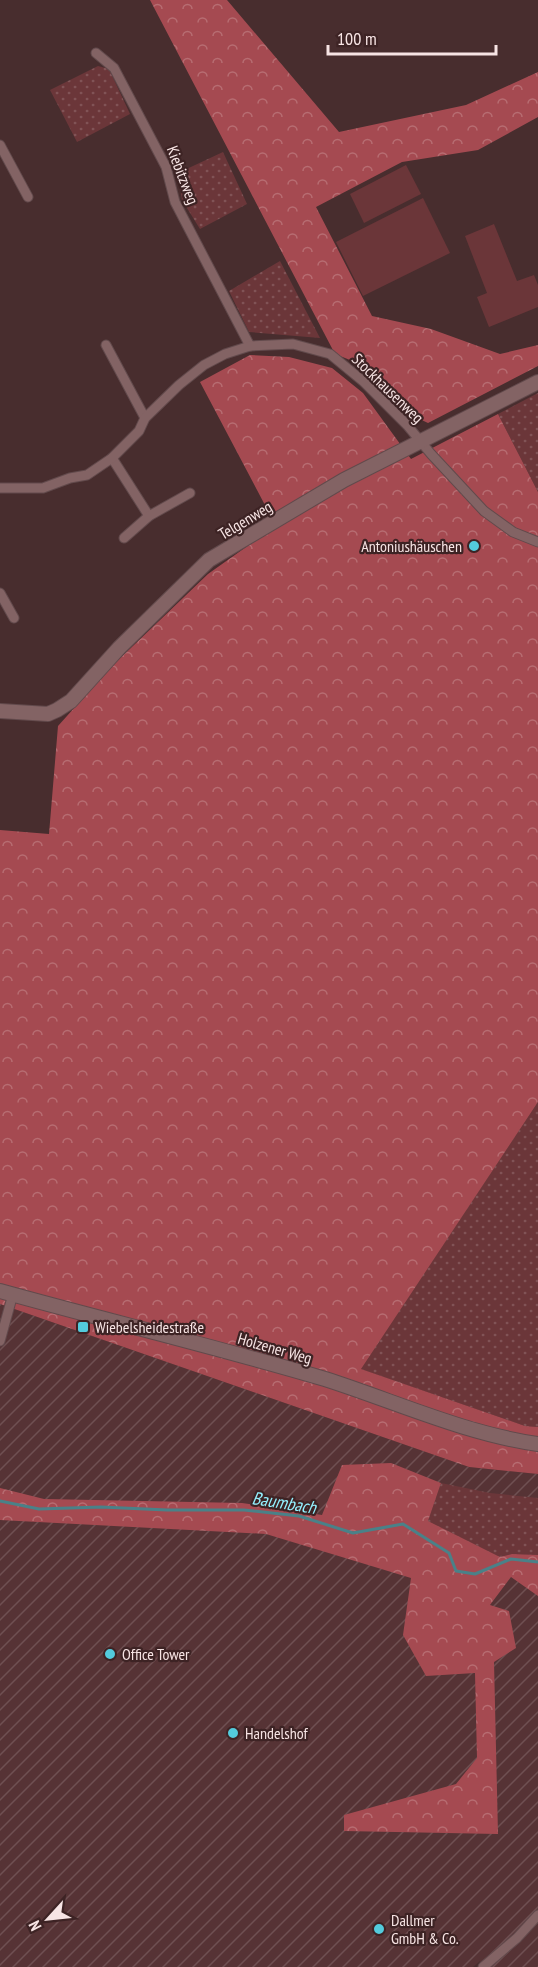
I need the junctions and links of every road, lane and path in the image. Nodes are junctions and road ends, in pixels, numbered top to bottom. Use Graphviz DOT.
graph roads {
  1 [pos="96,53"];
  2 [pos="0,145"];
  3 [pos="28,197"];
  4 [pos="106,345"];
  5 [pos="250,346"];
  6 [pos="538,382"];
  7 [pos="145,418"];
  8 [pos="421,442"];
  9 [pos="112,458"];
  10 [pos="0,488"];
  11 [pos="190,494"];
  12 [pos="149,516"];
  13 [pos="124,538"];
  14 [pos="538,542"];
  15 [pos="0,593"];
  16 [pos="14,618"];
  17 [pos="0,711"];
  18 [pos="6,1293"];
  19 [pos="0,1341"];
  20 [pos="538,1444"];
  21 [pos="538,1915"];
  22 [pos="483,1967"];
  1 -- 5 [label="street, Kiebitzweg"];
  2 -- 3 [label="street"];
  4 -- 7 [label="street"];
  5 -- 7 [label="street, Stockhausenweg"];
  5 -- 8 [label="street, Stockhausenweg"];
  6 -- 8 [label="main road, Telgenweg"];
  7 -- 9 [label="street, Stockhausenweg"];
  8 -- 14 [label="street, Stockhausenweg"];
  8 -- 17 [label="main road, Telgenweg"];
  9 -- 10 [label="street, Stockhausenweg"];
  9 -- 12 [label="street"];
  11 -- 12 [label="street"];
  12 -- 13 [label="street"];
  15 -- 16 [label="street"];
  18 -- 19 [label="street"];
  18 -- 20 [label="main road, Holzener Weg"];
  21 -- 22 [label="street"];
}
